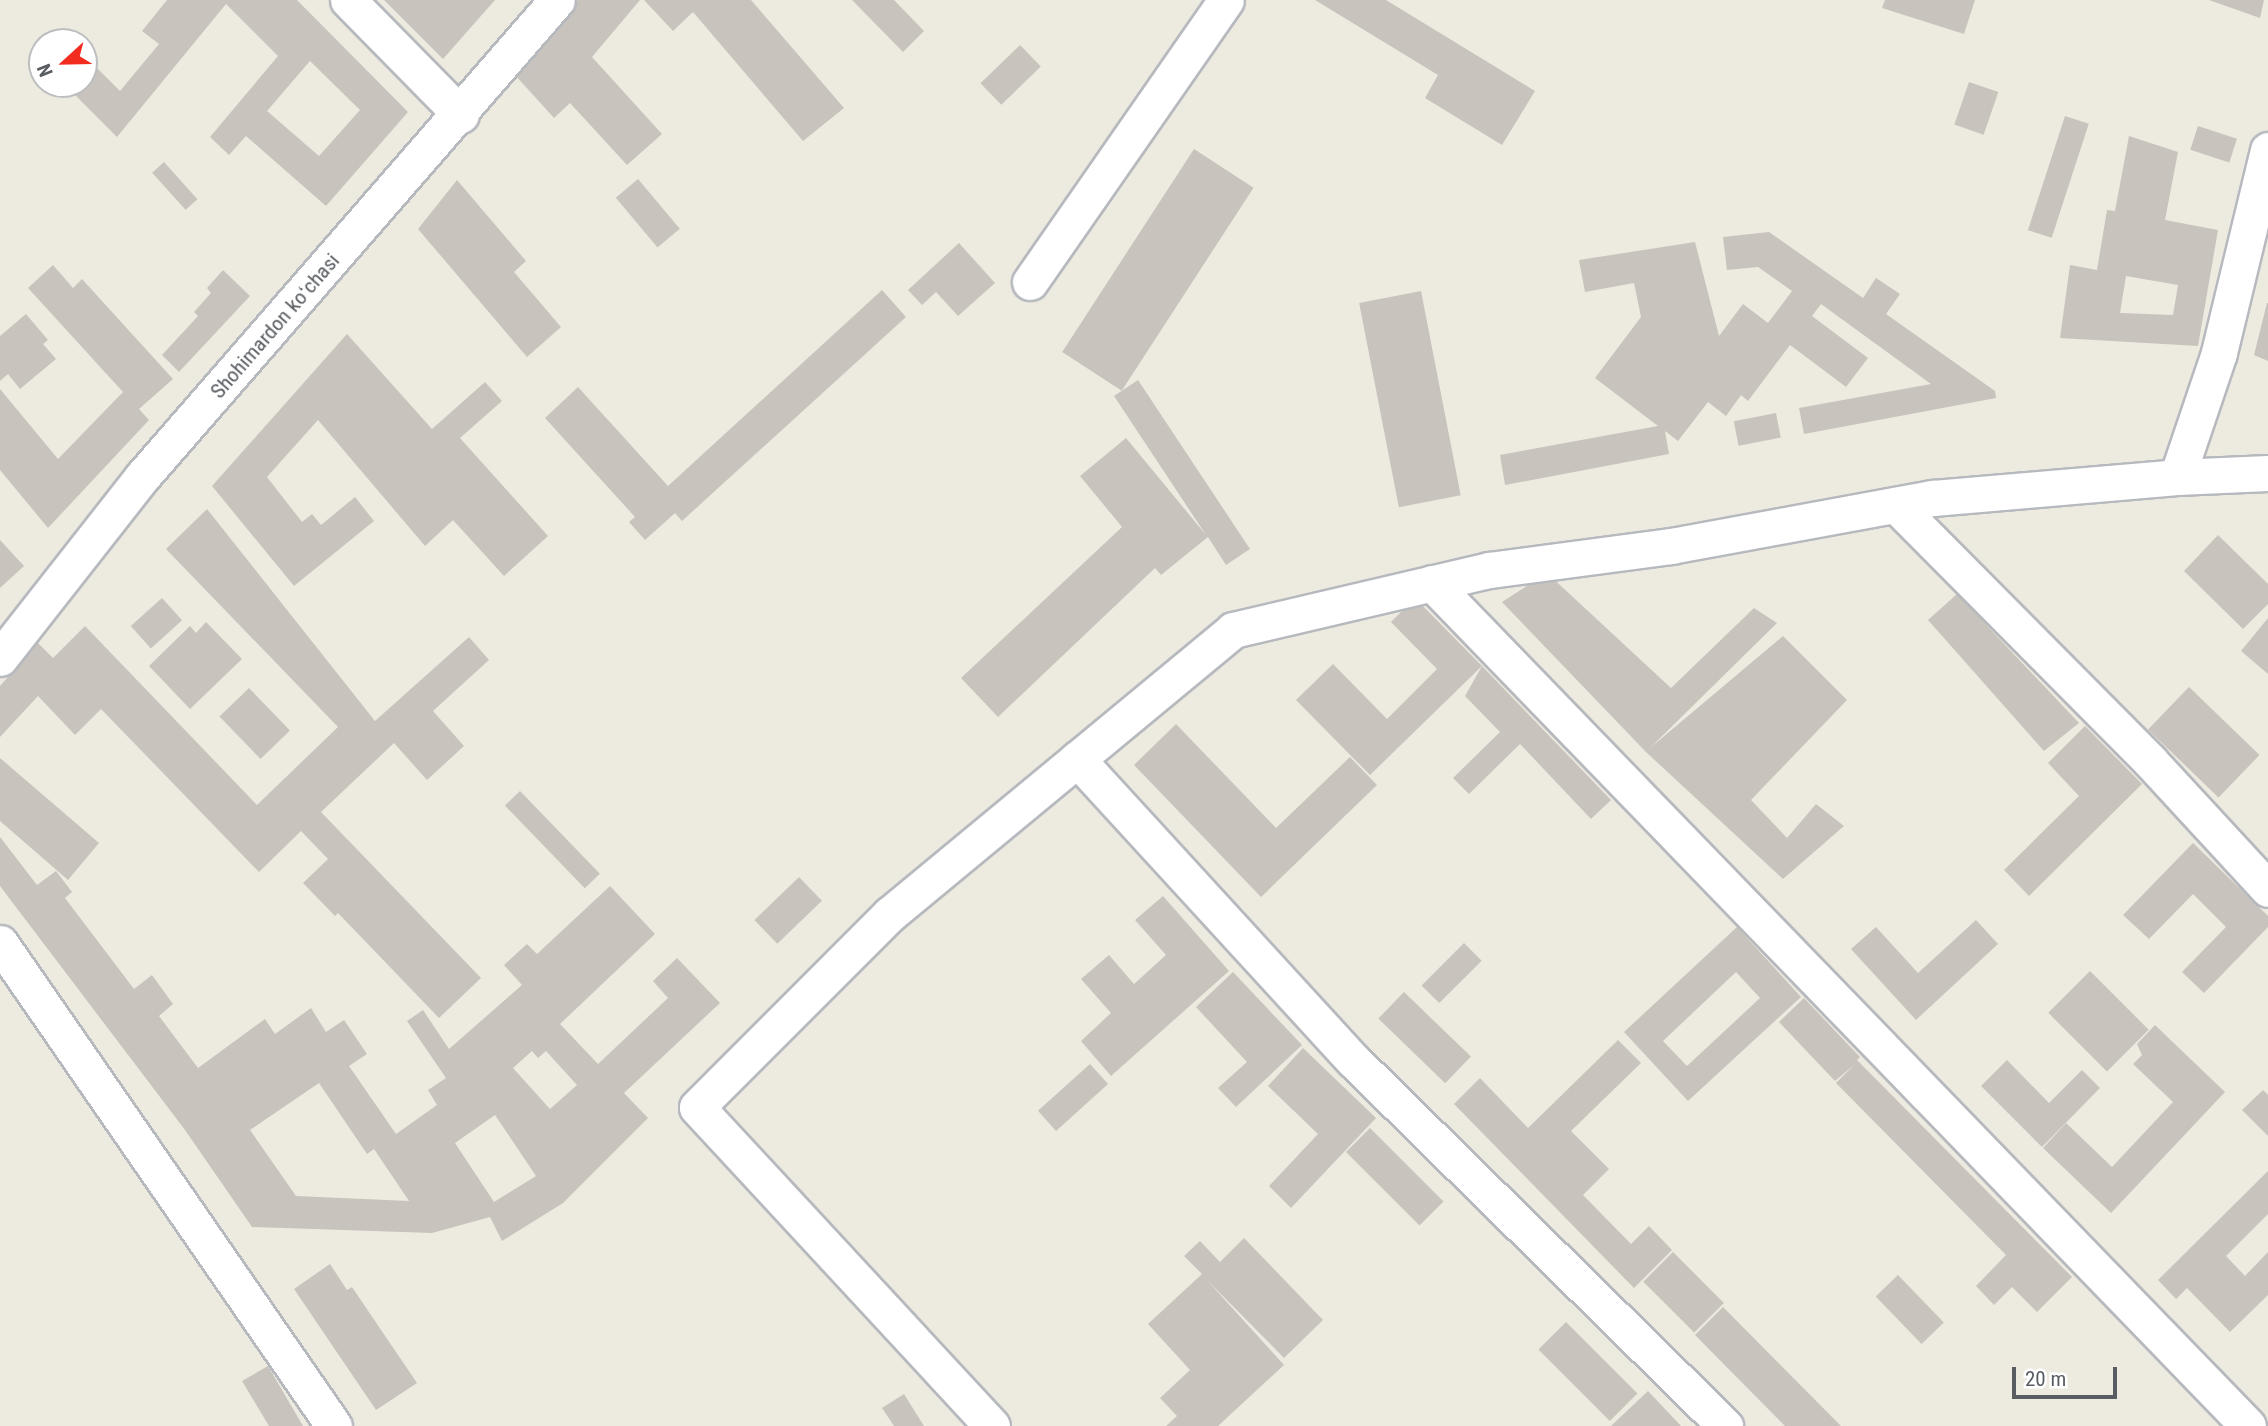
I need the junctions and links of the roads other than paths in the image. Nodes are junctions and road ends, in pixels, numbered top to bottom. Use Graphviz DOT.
graph roads {
  1 [pos="348,0"];
  2 [pos="557,0"];
  3 [pos="1226,0"];
  4 [pos="461,115"];
  5 [pos="2268,150"];
  6 [pos="1030,282"];
  7 [pos="2268,473"];
  8 [pos="2177,477"];
  9 [pos="1896,505"];
  10 [pos="1432,583"];
  11 [pos="0,658"];
  12 [pos="1077,759"];
  13 [pos="2268,889"];
  14 [pos="0,943"];
  15 [pos="334,1426"];
  16 [pos="992,1426"];
  17 [pos="1725,1426"];
  18 [pos="2248,1426"];
  1 -- 4 [label="street"];
  2 -- 4 [label="street, Shohimardon koʻchasi"];
  3 -- 6 [label="street"];
  4 -- 11 [label="street, Shohimardon koʻchasi"];
  5 -- 8 [label="street"];
  7 -- 8 [label="street"];
  8 -- 9 [label="street"];
  9 -- 10 [label="street"];
  9 -- 13 [label="street"];
  10 -- 12 [label="street"];
  10 -- 18 [label="street"];
  12 -- 16 [label="street"];
  12 -- 17 [label="street"];
  14 -- 15 [label="street"];
}
